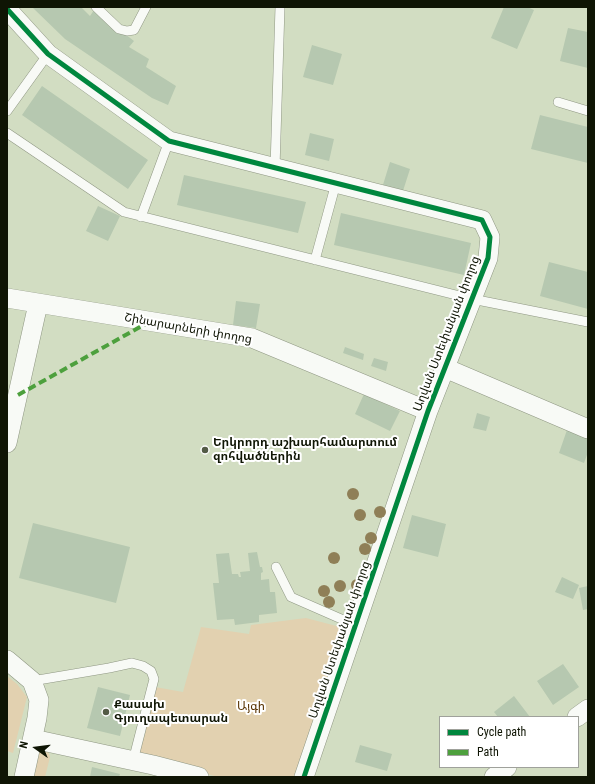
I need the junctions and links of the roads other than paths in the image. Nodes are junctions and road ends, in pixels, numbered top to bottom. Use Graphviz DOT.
graph roads {
  1 [pos="96,7"];
  2 [pos="146,7"];
  3 [pos="280,7"];
  4 [pos="7,9"];
  5 [pos="48,54"];
  6 [pos="558,102"];
  7 [pos="7,111"];
  8 [pos="588,111"];
  9 [pos="7,133"];
  10 [pos="169,141"];
  11 [pos="275,168"];
  12 [pos="336,183"];
  13 [pos="141,217"];
  14 [pos="315,260"];
  15 [pos="7,298"];
  16 [pos="472,299"];
  17 [pos="38,304"];
  18 [pos="588,322"];
  19 [pos="445,368"];
  20 [pos="13,393"];
  21 [pos="428,411"];
  22 [pos="588,429"];
  23 [pos="7,444"];
  24 [pos="276,567"];
  25 [pos="356,625"];
  26 [pos="7,660"];
  27 [pos="32,681"];
  28 [pos="588,709"];
  29 [pos="578,716"];
  30 [pos="32,739"];
  31 [pos="133,761"];
  32 [pos="507,768"];
  33 [pos="24,777"];
  34 [pos="199,777"];
  35 [pos="304,777"];
  36 [pos="494,777"];
  1 -- 2 [label="lane"];
  3 -- 11 [label="lane"];
  4 -- 5 [label="street, Աղվան Ստեփանյան փողոց"];
  5 -- 7 [label="lane"];
  5 -- 10 [label="street, Աղվան Ստեփանյան փողոց"];
  6 -- 8 [label="lane"];
  9 -- 13 [label="lane"];
  10 -- 11 [label="street, Աղվան Ստեփանյան փողոց"];
  10 -- 13 [label="lane"];
  11 -- 12 [label="street, Աղվան Ստեփանյան փողոց"];
  12 -- 14 [label="lane"];
  12 -- 16 [label="street, Աղվան Ստեփանյան փողոց"];
  13 -- 14 [label="lane"];
  14 -- 16 [label="lane"];
  15 -- 17 [label="street, Շինարարների փողոց"];
  16 -- 18 [label="lane"];
  16 -- 19 [label="street, Աղվան Ստեփանյան փողոց"];
  17 -- 20 [label="street"];
  17 -- 21 [label="street, Շինարարների փողոց"];
  19 -- 21 [label="street, Աղվան Ստեփանյան փողոց"];
  19 -- 22 [label="street"];
  20 -- 23 [label="street"];
  21 -- 25 [label="street, Աղվան Ստեփանյան փողոց"];
  24 -- 25 [label="lane"];
  25 -- 35 [label="street, Աղվան Ստեփանյան փողոց"];
  26 -- 27 [label="street"];
  27 -- 30 [label="street"];
  27 -- 31 [label="lane"];
  28 -- 29 [label="street"];
  30 -- 31 [label="street"];
  30 -- 33 [label="street"];
  31 -- 34 [label="street"];
  32 -- 36 [label="street"];
}
